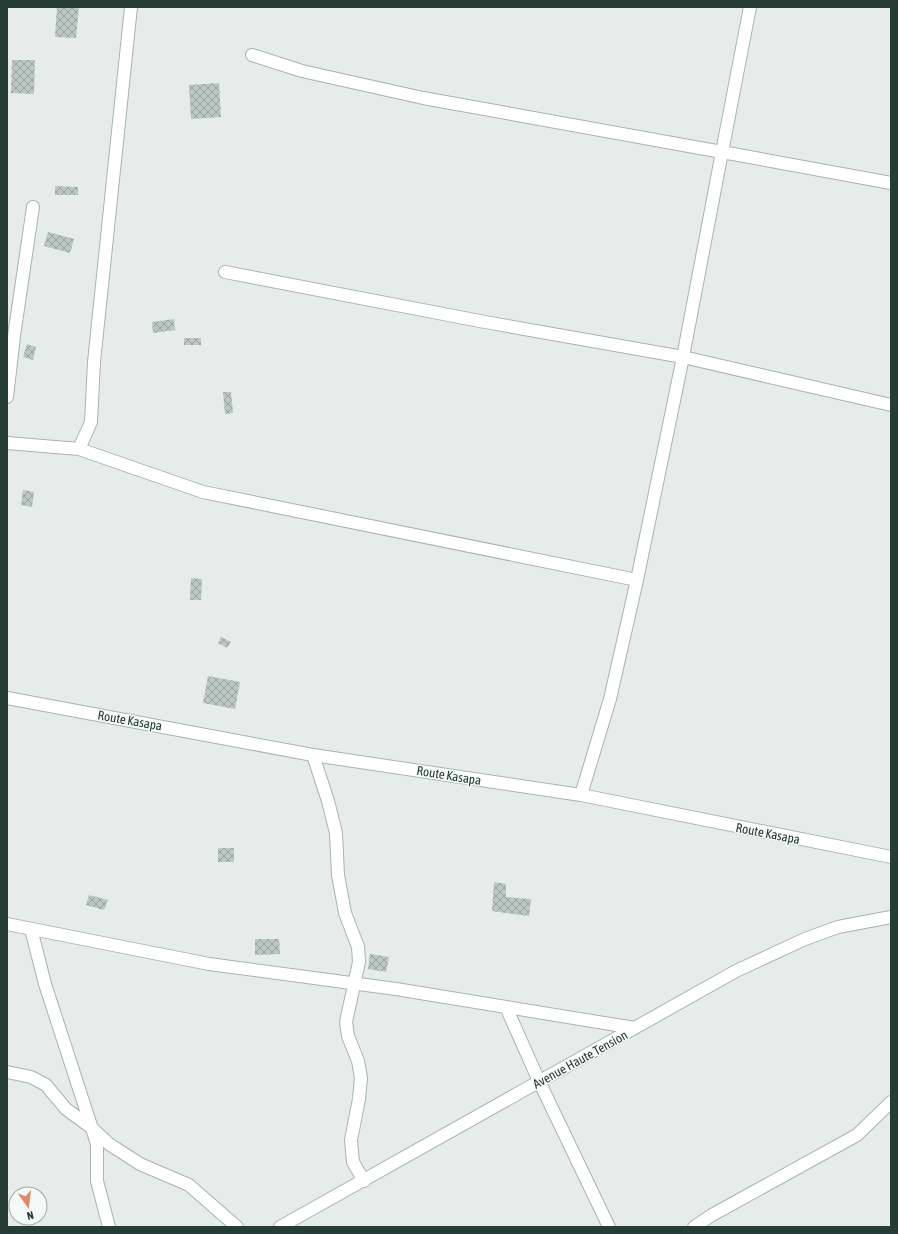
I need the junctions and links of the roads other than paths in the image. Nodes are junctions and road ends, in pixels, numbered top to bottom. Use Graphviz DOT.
graph roads {
  1 [pos="131,7"];
  2 [pos="750,7"];
  3 [pos="252,55"];
  4 [pos="722,152"];
  5 [pos="891,183"];
  6 [pos="33,207"];
  7 [pos="225,272"];
  8 [pos="683,357"];
  9 [pos="7,397"];
  10 [pos="891,405"];
  11 [pos="7,443"];
  12 [pos="79,449"];
  13 [pos="637,580"];
  14 [pos="7,698"];
  15 [pos="313,755"];
  16 [pos="581,795"];
  17 [pos="891,857"];
  18 [pos="891,917"];
  19 [pos="7,924"];
  20 [pos="31,929"];
  21 [pos="355,984"];
  22 [pos="506,1007"];
  23 [pos="635,1028"];
  24 [pos="7,1072"];
  25 [pos="539,1081"];
  26 [pos="891,1102"];
  27 [pos="92,1128"];
  28 [pos="364,1181"];
  29 [pos="109,1227"];
  30 [pos="237,1227"];
  31 [pos="280,1227"];
  32 [pos="609,1227"];
  33 [pos="694,1227"];
  1 -- 12 [label="street"];
  2 -- 4 [label="street"];
  3 -- 4 [label="street"];
  4 -- 5 [label="street"];
  4 -- 8 [label="street"];
  6 -- 9 [label="street"];
  7 -- 8 [label="street"];
  8 -- 10 [label="street"];
  8 -- 13 [label="street"];
  11 -- 12 [label="street"];
  12 -- 13 [label="street"];
  13 -- 16 [label="street"];
  14 -- 15 [label="street, Route Kasapa"];
  15 -- 16 [label="street, Route Kasapa"];
  15 -- 21 [label="street"];
  16 -- 17 [label="street, Route Kasapa"];
  18 -- 23 [label="street, Avenue Haute Tension"];
  19 -- 20 [label="street"];
  20 -- 21 [label="street"];
  20 -- 27 [label="street"];
  21 -- 22 [label="street"];
  21 -- 28 [label="street"];
  22 -- 23 [label="street"];
  22 -- 25 [label="street"];
  23 -- 25 [label="street, Avenue Haute Tension"];
  24 -- 27 [label="street"];
  25 -- 28 [label="street, Avenue Haute Tension"];
  25 -- 32 [label="street"];
  26 -- 33 [label="street"];
  27 -- 29 [label="street"];
  27 -- 30 [label="street"];
  28 -- 31 [label="street, Avenue Haute Tension"];
}
